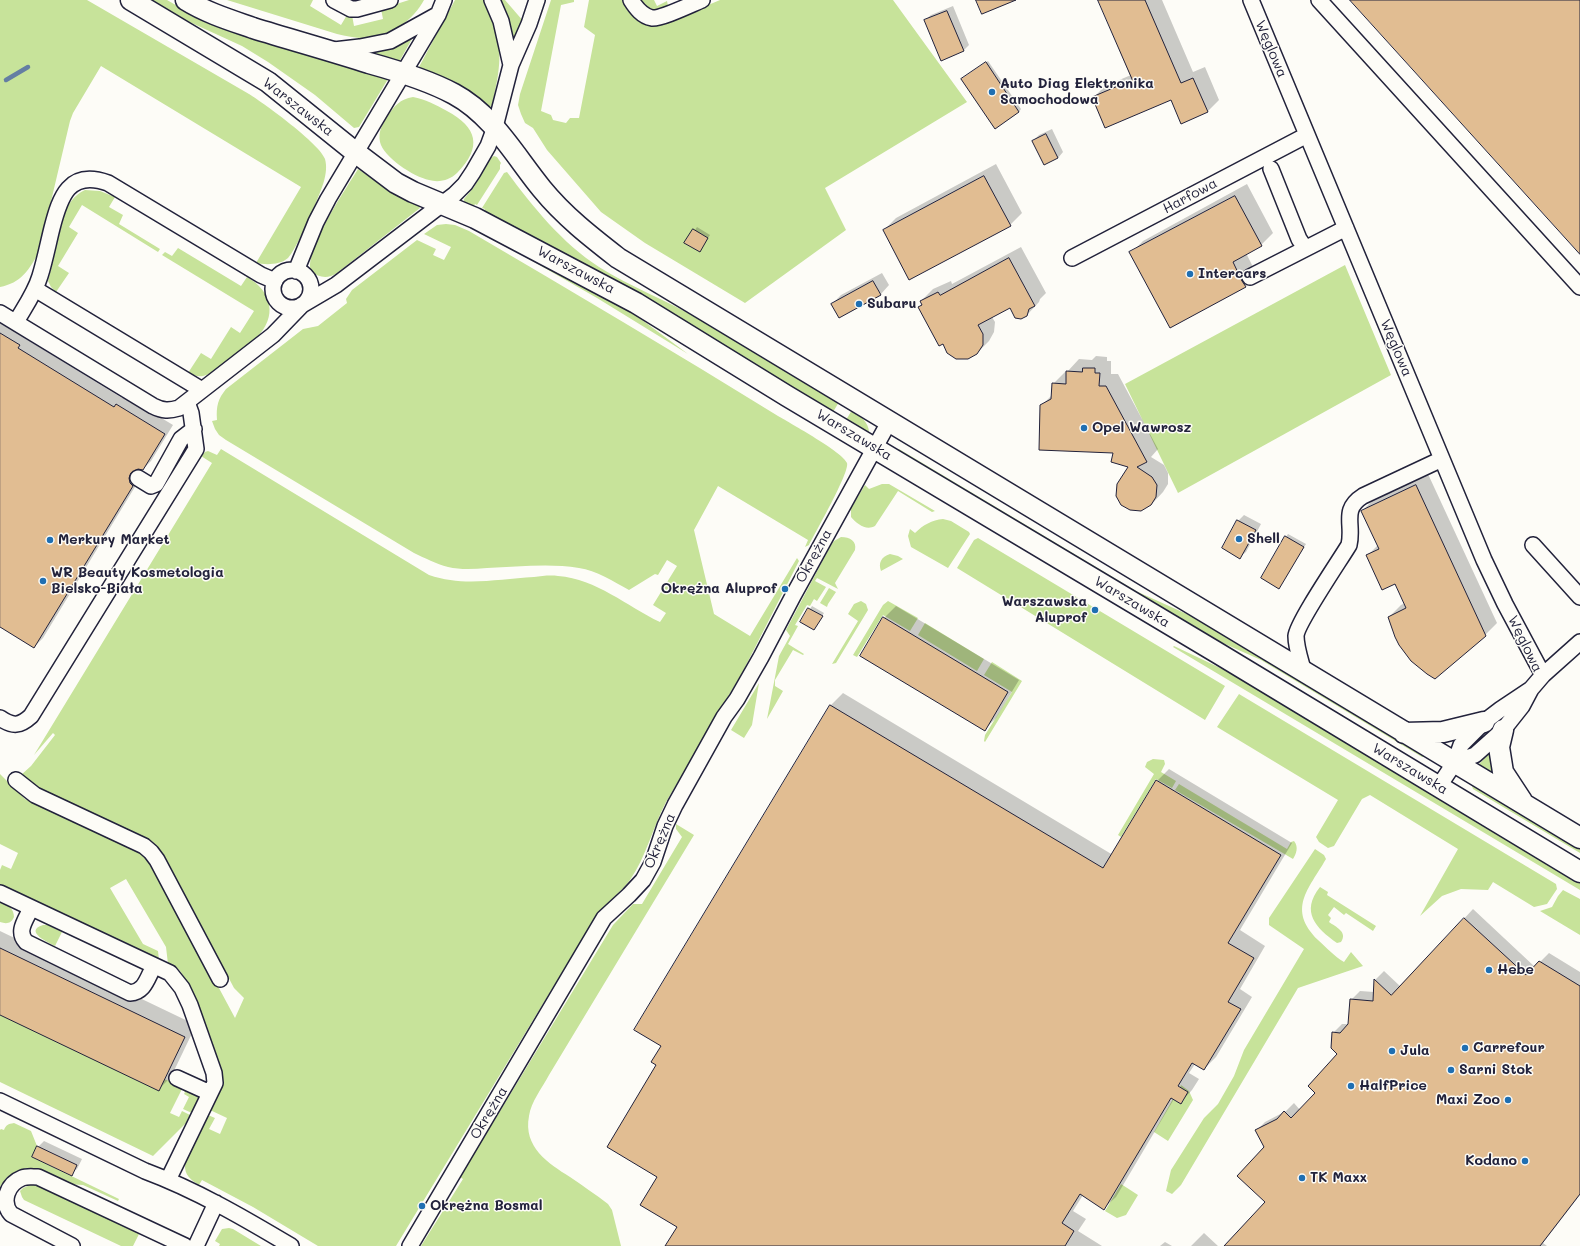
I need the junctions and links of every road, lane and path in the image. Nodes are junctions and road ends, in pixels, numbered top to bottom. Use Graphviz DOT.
graph roads {
  1 [pos="131,0"];
  2 [pos="186,0"];
  3 [pos="334,0"];
  4 [pos="390,0"];
  5 [pos="444,0"];
  6 [pos="492,0"];
  7 [pos="537,0"];
  8 [pos="630,0"];
  9 [pos="702,0"];
  10 [pos="1251,0"];
  11 [pos="1319,0"];
  12 [pos="372,2"];
  13 [pos="438,15"];
  14 [pos="327,50"];
  15 [pos="511,65"];
  16 [pos="404,73"];
  17 [pos="495,127"];
  18 [pos="1307,135"];
  19 [pos="355,152"];
  20 [pos="1271,169"];
  21 [pos="441,203"];
  22 [pos="1346,228"];
  23 [pos="1305,248"];
  24 [pos="1072,258"];
  25 [pos="296,271"];
  26 [pos="1250,277"];
  27 [pos="275,281"];
  28 [pos="1580,287"];
  29 [pos="35,289"];
  30 [pos="302,305"];
  31 [pos="0,313"];
  32 [pos="16,322"];
  33 [pos="202,390"];
  34 [pos="187,402"];
  35 [pos="889,422"];
  36 [pos="194,430"];
  37 [pos="875,447"];
  38 [pos="1442,458"];
  39 [pos="138,478"];
  40 [pos="1533,545"];
  41 [pos="1580,597"];
  42 [pos="1580,642"];
  43 [pos="1304,673"];
  44 [pos="1543,674"];
  45 [pos="1530,689"];
  46 [pos="0,718"];
  47 [pos="1484,722"];
  48 [pos="1502,730"];
  49 [pos="1404,733"];
  50 [pos="1455,762"];
  51 [pos="16,780"];
  52 [pos="1438,786"];
  53 [pos="1524,804"];
  54 [pos="1580,838"];
  55 [pos="1580,872"];
  56 [pos="0,893"];
  57 [pos="31,908"];
  58 [pos="154,966"];
  59 [pos="220,979"];
  60 [pos="177,1078"];
  61 [pos="210,1093"];
  62 [pos="2,1106"];
  63 [pos="168,1180"];
  64 [pos="216,1203"];
  65 [pos="72,1246"];
  66 [pos="185,1246"];
  67 [pos="196,1246"];
  68 [pos="291,1246"];
  69 [pos="410,1246"];
  1 -- 19 [label="main road, Warszawska"];
  2 -- 14 [label="main road, Warszawska"];
  3 -- 12 [label="street"];
  4 -- 12 [label="street"];
  5 -- 13 [label="street"];
  6 -- 15 [label="street"];
  7 -- 15 [label="street"];
  8 -- 9 [label="street"];
  10 -- 18 [label="street, Węglowa"];
  11 -- 28 [label="street"];
  13 -- 14 [label="street"];
  13 -- 16 [label="street"];
  14 -- 16 [label="main road, Warszawska"];
  15 -- 17 [label="street"];
  16 -- 17 [label="main road, Warszawska"];
  16 -- 19 [label="street"];
  17 -- 21 [label="street"];
  17 -- 35 [label="main road, Warszawska"];
  18 -- 22 [label="street, Węglowa"];
  18 -- 24 [label="street, Harfowa"];
  19 -- 21 [label="main road, Warszawska"];
  19 -- 25 [label="street"];
  20 -- 23 [label="street"];
  21 -- 30 [label="street"];
  21 -- 37 [label="main road, Warszawska"];
  22 -- 23 [label="street"];
  22 -- 38 [label="street, Węglowa"];
  23 -- 26 [label="street"];
  25 -- 27 [label="street"];
  25 -- 30 [label="street"];
  27 -- 29 [label="street"];
  27 -- 30 [label="street"];
  29 -- 32 [label="street"];
  29 -- 33 [label="street"];
  30 -- 33 [label="street"];
  31 -- 32 [label="street"];
  32 -- 34 [label="street"];
  33 -- 34 [label="street"];
  34 -- 36 [label="street"];
  35 -- 37 [label="street, Okrężna"];
  35 -- 43 [label="main road, Warszawska"];
  36 -- 39 [label="street"];
  36 -- 46 [label="street"];
  37 -- 52 [label="main road, Warszawska"];
  37 -- 69 [label="street, Okrężna"];
  38 -- 43 [label="street"];
  38 -- 44 [label="street, Węglowa"];
  40 -- 41 [label="street"];
  42 -- 44 [label="street"];
  43 -- 49 [label="main road, Warszawska"];
  44 -- 45 [label="street, Węglowa"];
  45 -- 47 [label="street, Węglowa"];
  45 -- 48 [label="street, Węglowa"];
  47 -- 49 [label="main road"];
  47 -- 50 [label="street, Węglowa"];
  48 -- 50 [label="street, Węglowa"];
  48 -- 53 [label="main road"];
  49 -- 50 [label="main road, Warszawska"];
  50 -- 52 [label="street, Węglowa"];
  50 -- 53 [label="main road, Warszawska"];
  51 -- 59 [label="street"];
  52 -- 55 [label="main road, Warszawska"];
  53 -- 54 [label="main road, Warszawska"];
  56 -- 57 [label="street"];
  57 -- 58 [label="street"];
  57 -- 58 [label="street"];
  58 -- 61 [label="street"];
  60 -- 61 [label="street"];
  61 -- 63 [label="street"];
  62 -- 63 [label="street"];
  63 -- 64 [label="street"];
  64 -- 67 [label="street"];
  64 -- 68 [label="street"];
  65 -- 66 [label="street"];
}
